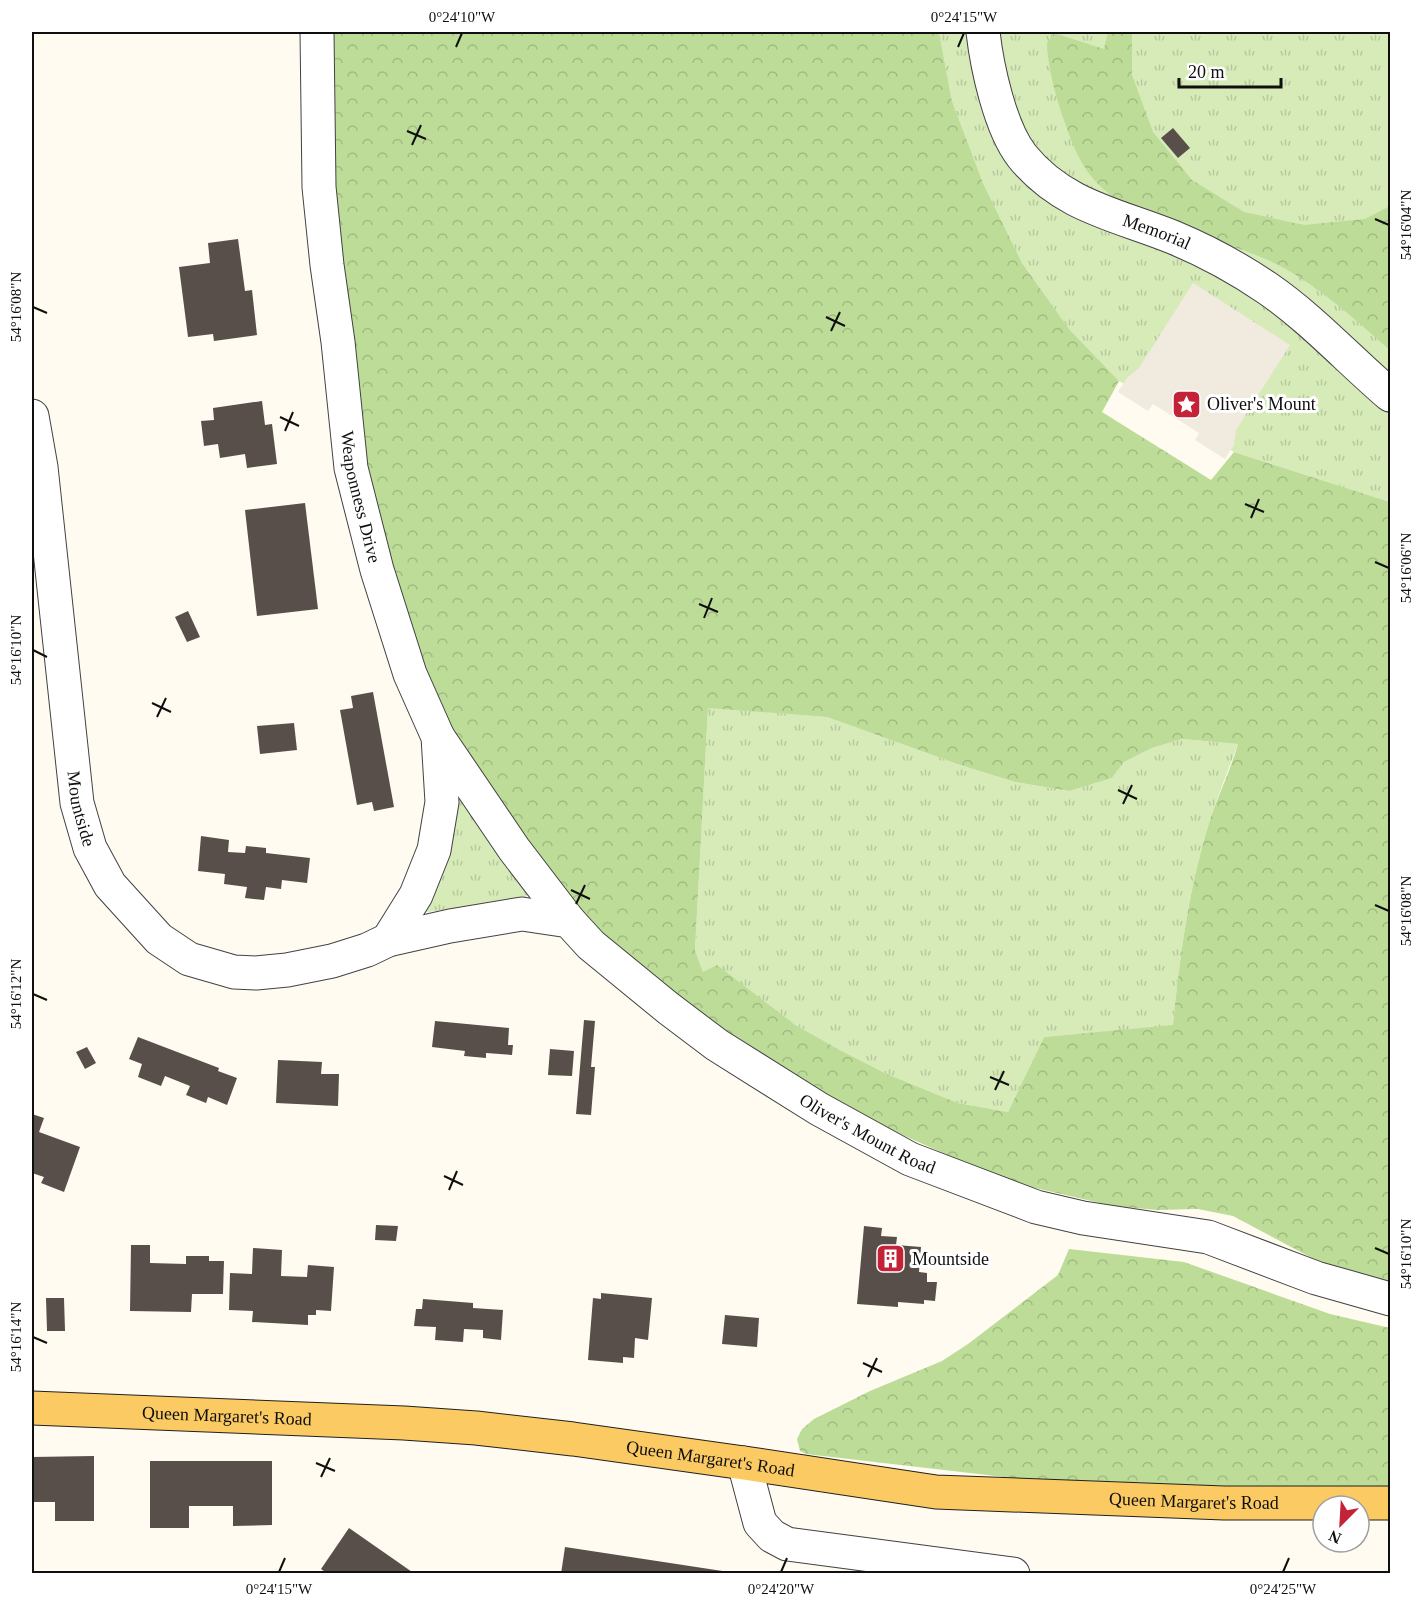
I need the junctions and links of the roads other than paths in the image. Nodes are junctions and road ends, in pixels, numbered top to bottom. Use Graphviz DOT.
graph roads {
  1 [pos="317,32"];
  2 [pos="983,32"];
  3 [pos="1390,395"];
  4 [pos="32,416"];
  5 [pos="41,575"];
  6 [pos="438,737"];
  7 [pos="569,921"];
  8 [pos="388,940"];
  9 [pos="1390,1299"];
  10 [pos="32,1408"];
  11 [pos="744,1463"];
  12 [pos="1390,1503"];
  13 [pos="1013,1574"];
  1 -- 6 [label="street, Weaponness Drive"];
  2 -- 3 [label="street, Memorial"];
  4 -- 5 [label="street, Mountside"];
  5 -- 8 [label="street, Mountside"];
  6 -- 7 [label="street, Oliver's Mount Road"];
  6 -- 8 [label="street, Weaponness Drive"];
  7 -- 8 [label="street"];
  7 -- 9 [label="street, Oliver's Mount Road"];
  10 -- 11 [label="main road, Queen Margaret's Road"];
  11 -- 12 [label="main road, Queen Margaret's Road"];
  11 -- 13 [label="street"];
}
